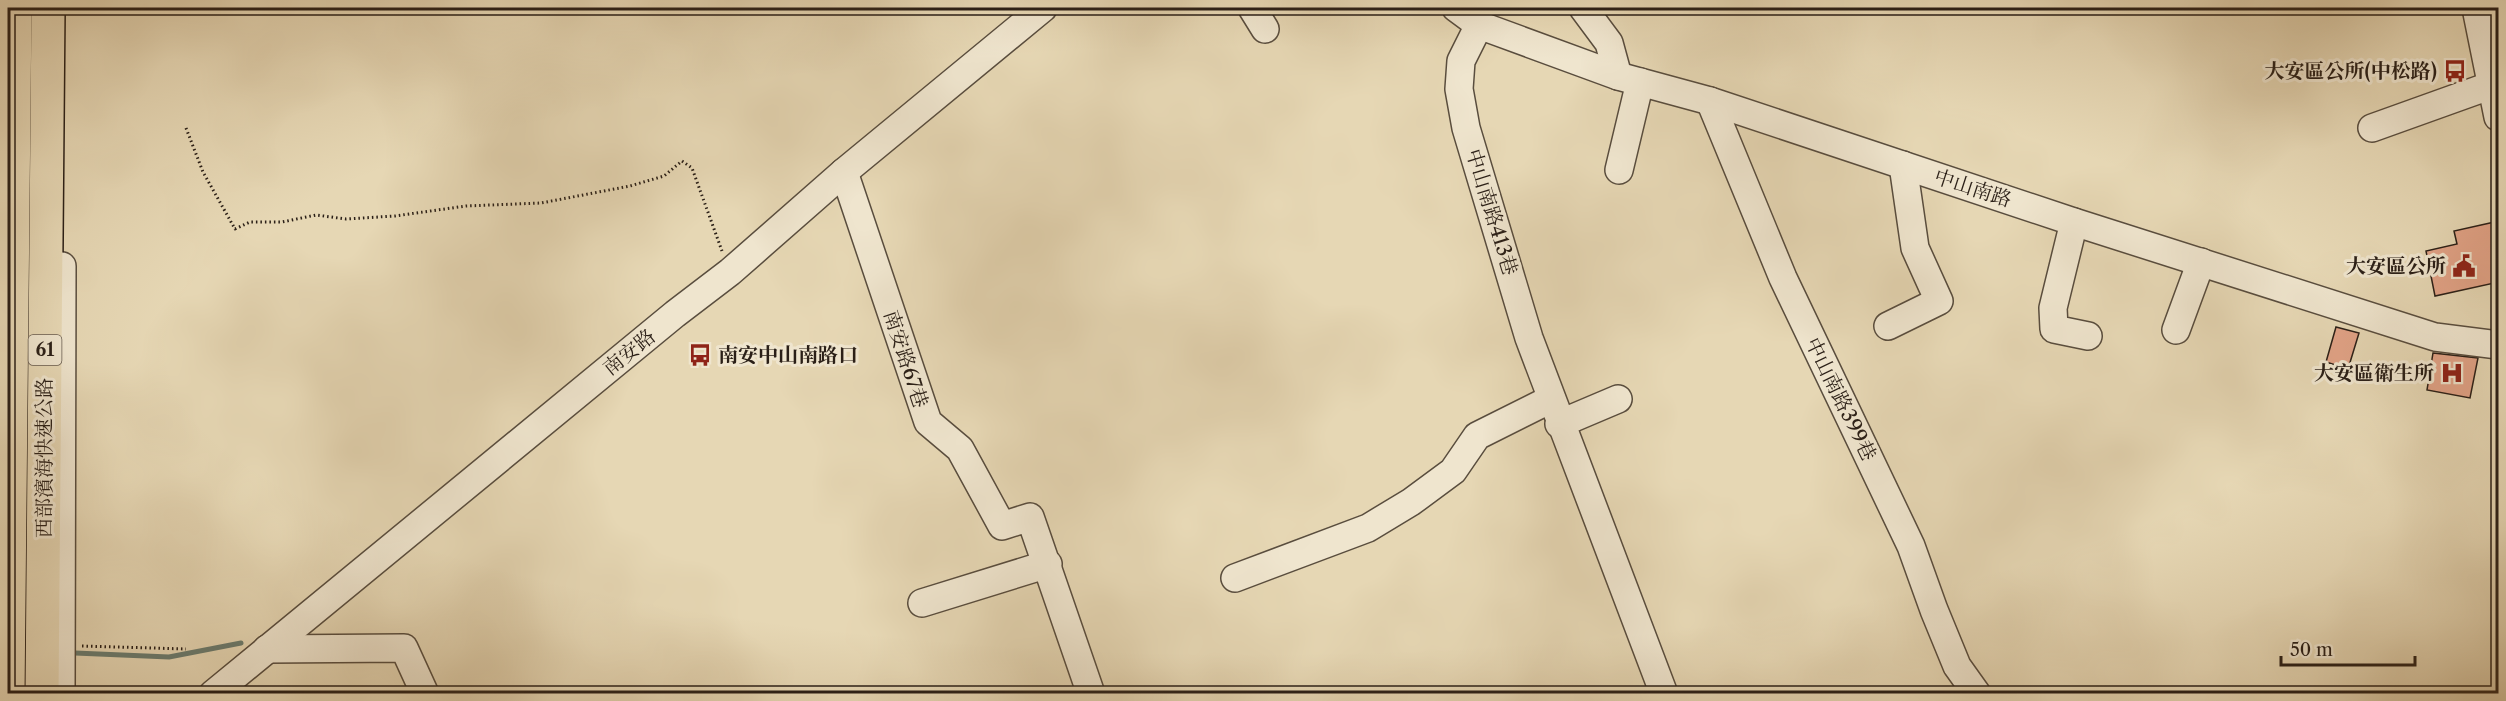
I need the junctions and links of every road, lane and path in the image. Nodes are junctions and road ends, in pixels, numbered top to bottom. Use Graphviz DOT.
graph roads {
  1 [pos="15,8"];
  2 [pos="48,8"];
  3 [pos="62,8"];
  4 [pos="1043,8"];
  5 [pos="1456,8"];
  6 [pos="1582,8"];
  7 [pos="2476,8"];
  8 [pos="1479,25"];
  9 [pos="1629,79"];
  10 [pos="2492,85"];
  11 [pos="1710,101"];
  12 [pos="2499,117"];
  13 [pos="186,128"];
  14 [pos="2372,128"];
  15 [pos="1903,165"];
  16 [pos="1619,170"];
  17 [pos="844,172"];
  18 [pos="2074,222"];
  19 [pos="2201,262"];
  20 [pos="730,272"];
  21 [pos="1888,326"];
  22 [pos="2176,330"];
  23 [pos="2088,336"];
  24 [pos="2499,345"];
  25 [pos="1618,399"];
  26 [pos="1555,411"];
  27 [pos="1048,564"];
  28 [pos="1234,578"];
  29 [pos="922,603"];
  30 [pos="62,646"];
  31 [pos="186,649"];
  32 [pos="267,649"];
  33 [pos="8,693"];
  34 [pos="42,693"];
  35 [pos="61,693"];
  36 [pos="213,693"];
  37 [pos="425,693"];
  38 [pos="1091,693"];
  39 [pos="1664,693"];
  40 [pos="1977,693"];
  1 -- 33 [label="highway, 西部濱海快速公路 / 61"];
  2 -- 34 [label="highway, 西部濱海快速公路 / 61"];
  3 -- 30 [label="street"];
  4 -- 17 [label="street, 南安路"];
  5 -- 8 [label="street, 中山南路"];
  6 -- 9 [label="street"];
  7 -- 10 [label="street"];
  8 -- 9 [label="street, 中山南路"];
  8 -- 26 [label="street, 中山南路413巷"];
  9 -- 11 [label="street, 中山南路"];
  9 -- 16 [label="street"];
  10 -- 12 [label="street"];
  10 -- 14 [label="street"];
  11 -- 15 [label="street, 中山南路"];
  11 -- 40 [label="street, 中山南路399巷"];
  13 -- 20 [label="path"];
  15 -- 18 [label="street, 中山南路"];
  15 -- 21 [label="street"];
  17 -- 20 [label="street, 南安路"];
  17 -- 27 [label="street, 南安路67巷"];
  18 -- 19 [label="street, 中山南路"];
  18 -- 23 [label="street"];
  19 -- 22 [label="street"];
  19 -- 24 [label="street, 中山南路"];
  20 -- 32 [label="street, 南安路"];
  25 -- 26 [label="street"];
  26 -- 28 [label="street"];
  26 -- 39 [label="street, 中山南路413巷"];
  27 -- 29 [label="street"];
  27 -- 38 [label="street, 南安路67巷"];
  30 -- 31 [label="path"];
  30 -- 35 [label="street"];
  32 -- 36 [label="street, 南安路"];
  32 -- 37 [label="street"];
}
